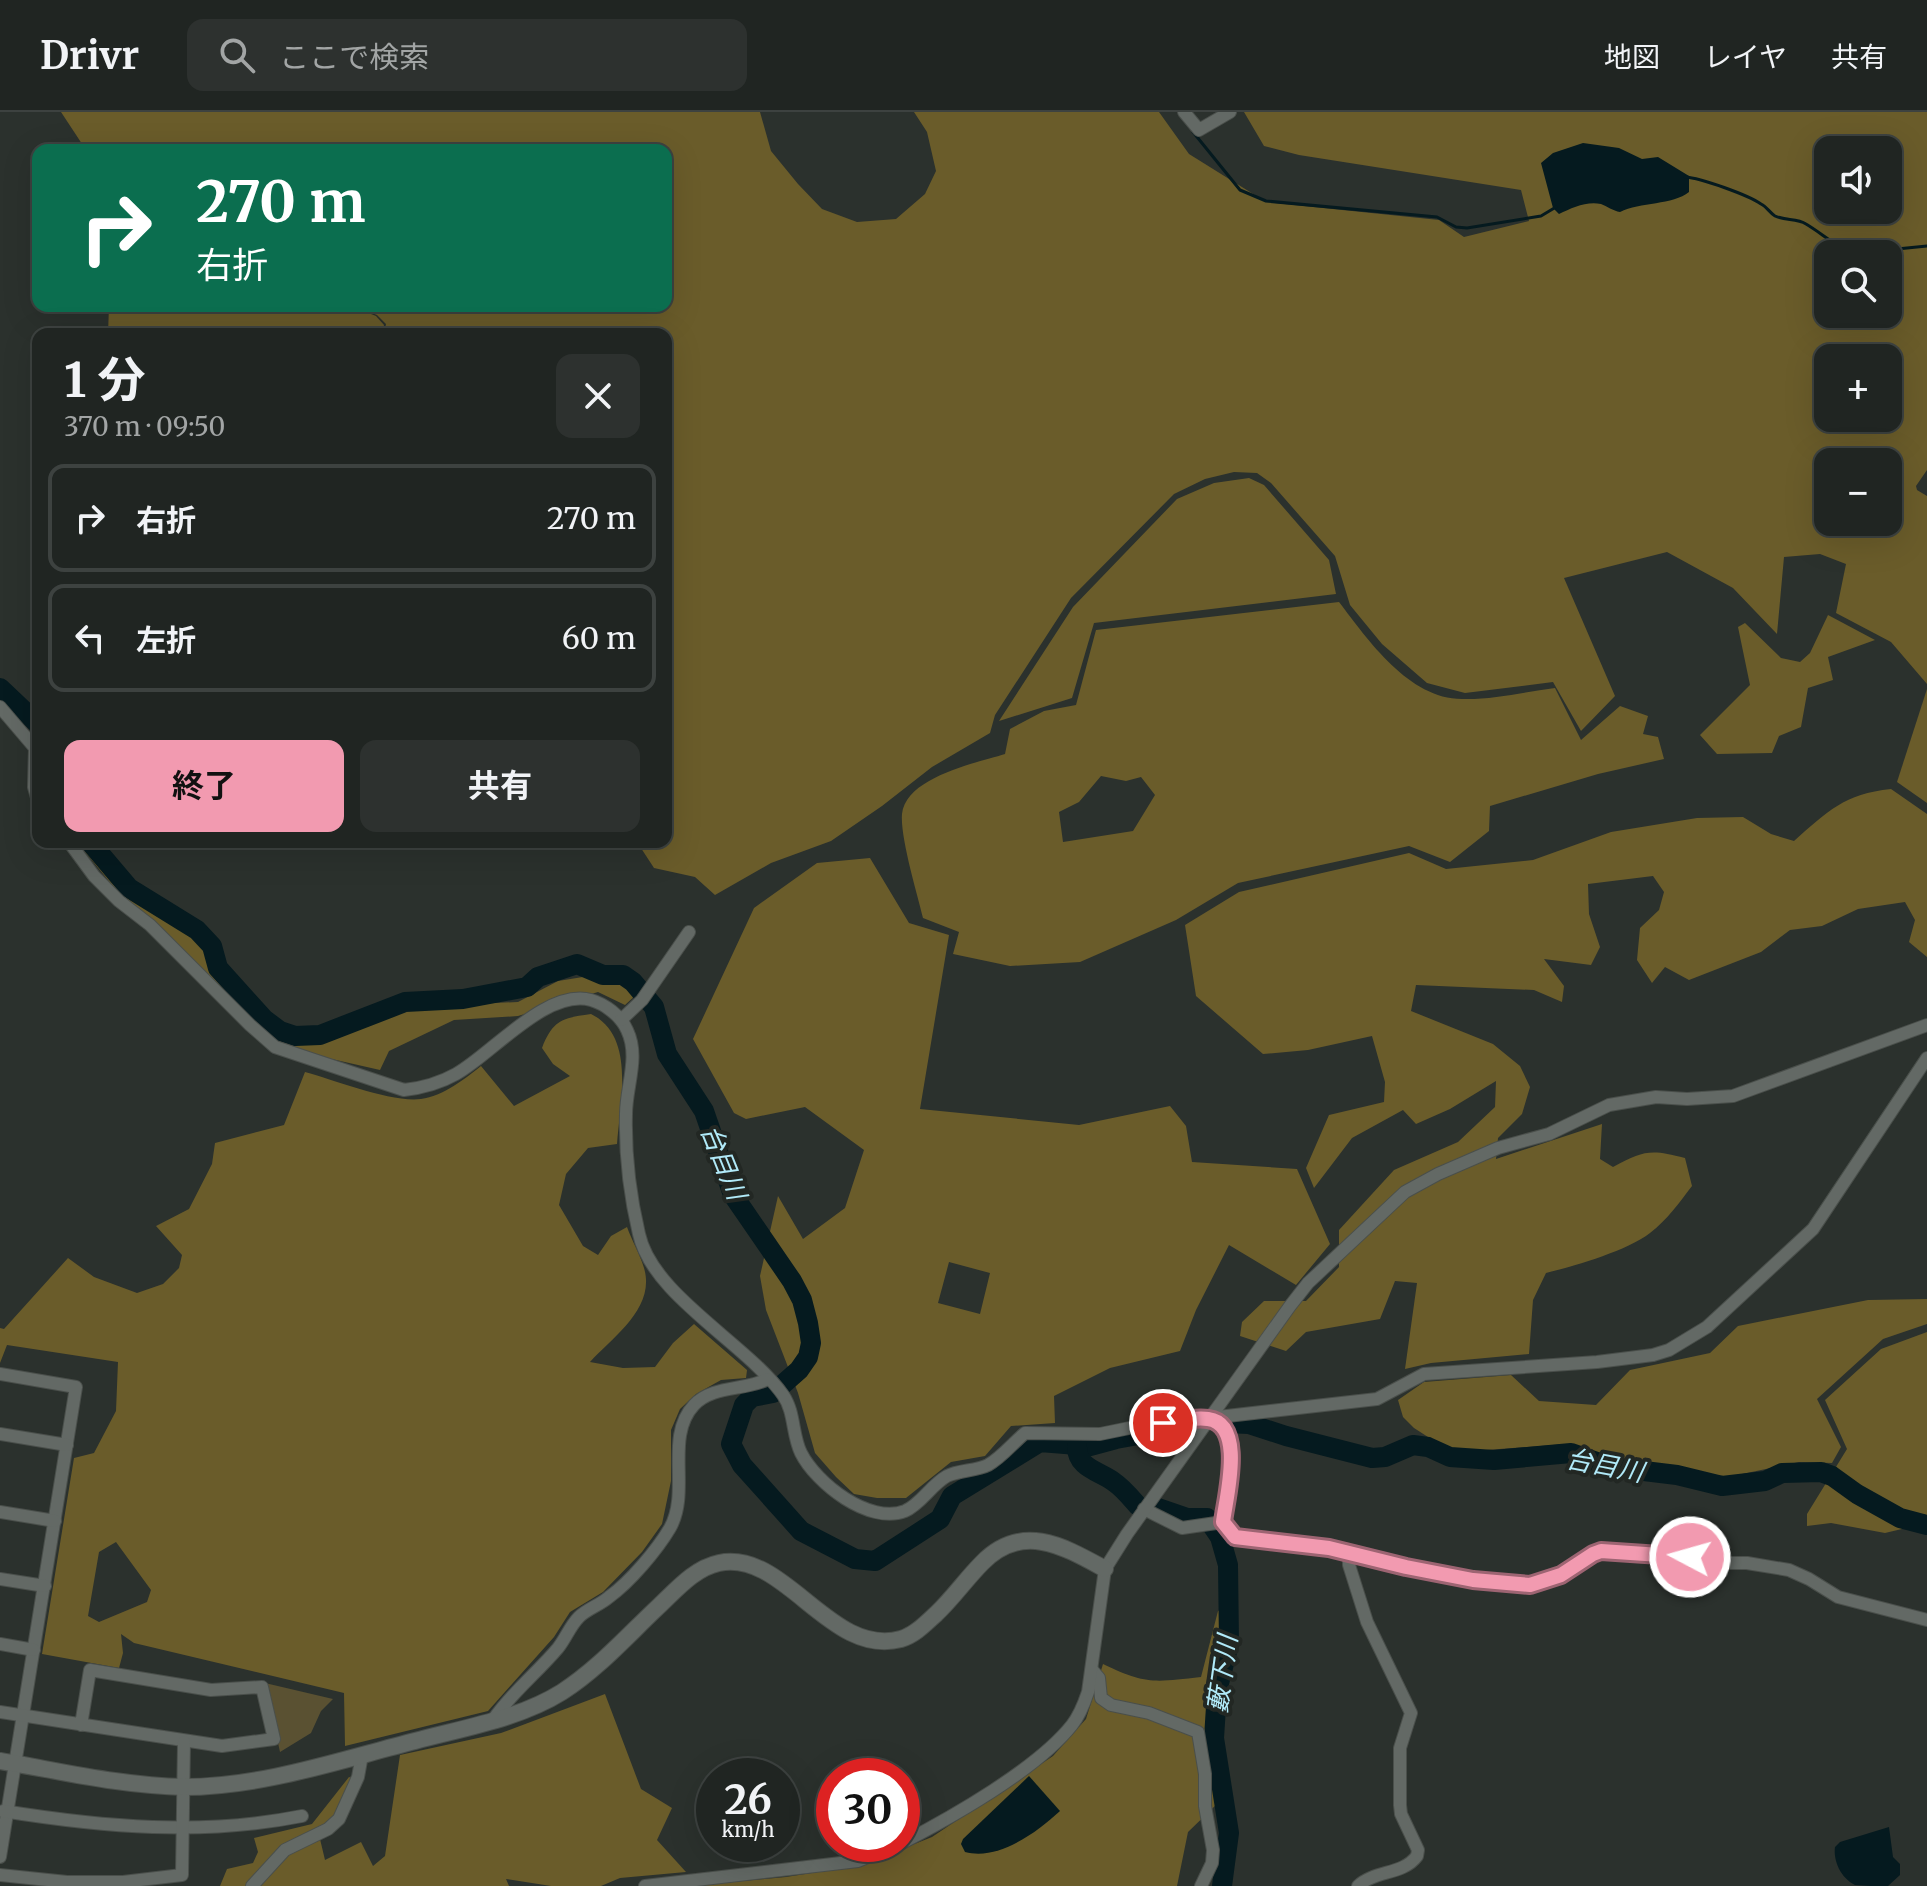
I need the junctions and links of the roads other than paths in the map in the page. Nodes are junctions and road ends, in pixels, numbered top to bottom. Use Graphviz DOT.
graph roads {
  1 [pos="1184,112"];
  2 [pos="1230,112"];
  3 [pos="0,707"];
  4 [pos="32,744"];
  5 [pos="73,848"];
  6 [pos="689,932"];
  7 [pos="621,1020"];
  8 [pos="1927,1025"];
  9 [pos="1927,1058"];
  10 [pos="0,1374"];
  11 [pos="771,1382"];
  12 [pos="1207,1419"];
  13 [pos="0,1434"];
  14 [pos="67,1445"];
  15 [pos="1144,1509"];
  16 [pos="0,1512"];
  17 [pos="55,1521"];
  18 [pos="1217,1524"];
  19 [pos="1349,1552"];
  20 [pos="1105,1569"];
  21 [pos="0,1579"];
  22 [pos="45,1586"];
  23 [pos="1927,1620"];
  24 [pos="0,1644"];
  25 [pos="34,1650"];
  26 [pos="1093,1671"];
  27 [pos="0,1712"];
  28 [pos="24,1716"];
  29 [pos="493,1720"];
  30 [pos="81,1725"];
  31 [pos="184,1742"];
  32 [pos="362,1755"];
  33 [pos="8,1762"];
  34 [pos="182,1787"];
  35 [pos="4,1811"];
  36 [pos="302,1816"];
  37 [pos="182,1829"];
  38 [pos="920,1832"];
  39 [pos="0,1857"];
  40 [pos="849,1862"];
  41 [pos="0,1875"];
  42 [pos="252,1886"];
  43 [pos="645,1886"];
  44 [pos="1201,1886"];
  45 [pos="1358,1886"];
  1 -- 2 [label="street"];
  3 -- 4 [label="street"];
  5 -- 7 [label="street"];
  6 -- 7 [label="street"];
  7 -- 11 [label="street"];
  8 -- 12 [label="street"];
  9 -- 12 [label="street"];
  10 -- 14 [label="street"];
  11 -- 12 [label="street"];
  11 -- 29 [label="street"];
  12 -- 15 [label="street"];
  12 -- 18 [label="street"];
  13 -- 14 [label="street"];
  14 -- 17 [label="street"];
  15 -- 18 [label="street"];
  15 -- 20 [label="street"];
  16 -- 17 [label="street"];
  17 -- 22 [label="street"];
  18 -- 19 [label="street"];
  19 -- 23 [label="street"];
  19 -- 45 [label="street"];
  20 -- 26 [label="street"];
  20 -- 29 [label="street"];
  21 -- 22 [label="street"];
  22 -- 25 [label="street"];
  24 -- 25 [label="street"];
  25 -- 28 [label="street"];
  26 -- 38 [label="street"];
  26 -- 44 [label="street"];
  27 -- 28 [label="street"];
  28 -- 30 [label="street"];
  28 -- 33 [label="street"];
  29 -- 32 [label="street"];
  30 -- 31 [label="street"];
  30 -- 31 [label="street"];
  31 -- 34 [label="street"];
  32 -- 34 [label="street"];
  32 -- 42 [label="street"];
  33 -- 34 [label="street"];
  33 -- 35 [label="street"];
  34 -- 37 [label="street"];
  35 -- 37 [label="street"];
  35 -- 39 [label="street"];
  36 -- 37 [label="street"];
  37 -- 41 [label="street"];
  40 -- 43 [label="street"];
}
